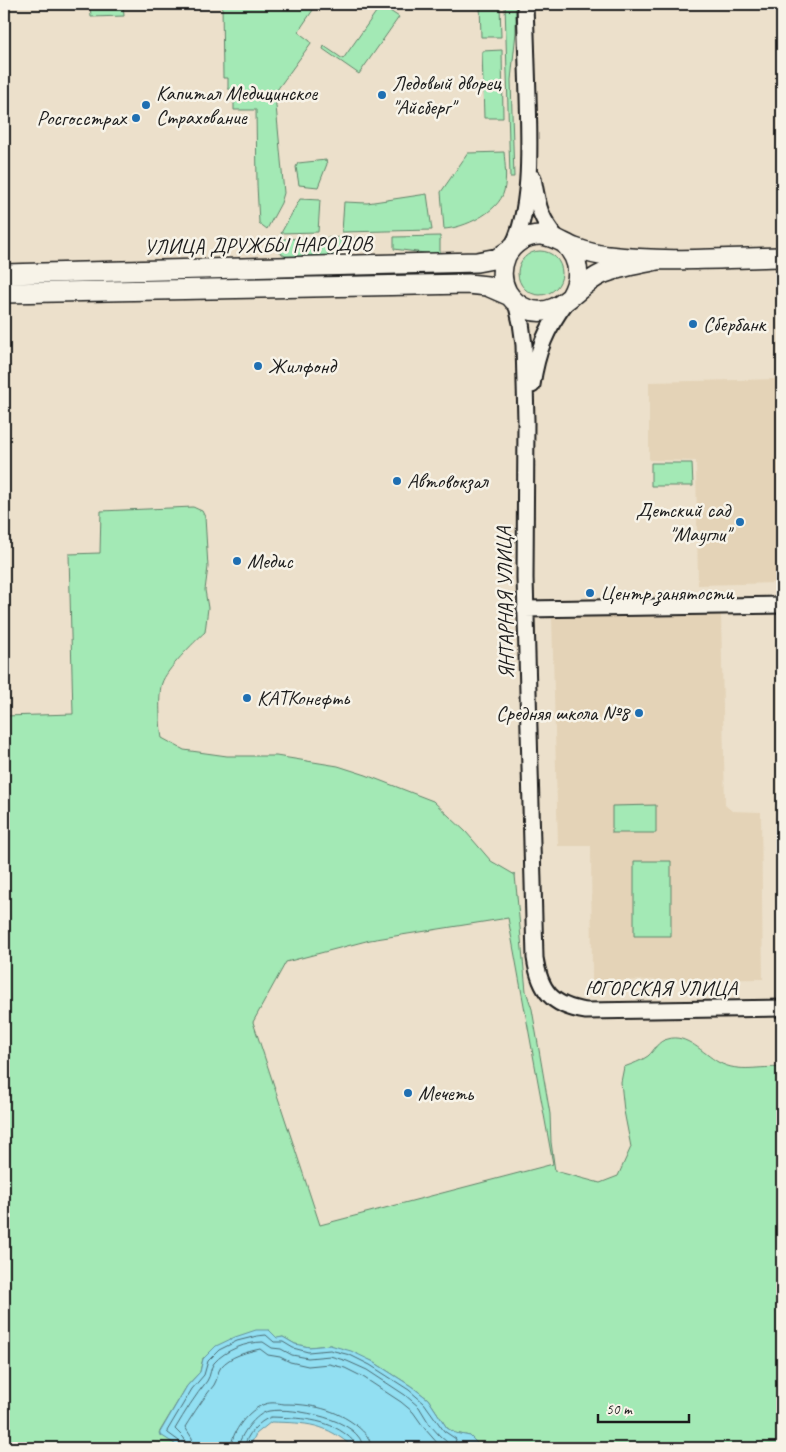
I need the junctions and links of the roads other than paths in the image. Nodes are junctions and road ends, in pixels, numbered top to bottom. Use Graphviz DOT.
graph roads {
  1 [pos="525,4"];
  2 [pos="529,149"];
  3 [pos="561,242"];
  4 [pos="510,250"];
  5 [pos="782,257"];
  6 [pos="657,260"];
  7 [pos="4,274"];
  8 [pos="4,293"];
  9 [pos="511,298"];
  10 [pos="569,298"];
  11 [pos="526,421"];
  12 [pos="782,605"];
  13 [pos="525,610"];
  14 [pos="546,992"];
  15 [pos="782,1008"];
  1 -- 2 [label="street"];
  2 -- 3 [label="street"];
  2 -- 4 [label="street"];
  3 -- 4 [label="main road"];
  3 -- 6 [label="main road"];
  3 -- 10 [label="main road"];
  4 -- 7 [label="main road, УЛИЦА ДРУЖБЫ НАРОДОВ"];
  4 -- 9 [label="main road"];
  5 -- 6 [label="main road"];
  6 -- 10 [label="main road"];
  8 -- 9 [label="main road, УЛИЦА ДРУЖБЫ НАРОДОВ"];
  9 -- 10 [label="main road"];
  9 -- 11 [label="street"];
  10 -- 11 [label="street"];
  11 -- 13 [label="street, ЯНТАРНАЯ УЛИЦА"];
  12 -- 13 [label="street"];
  13 -- 14 [label="street, ЯНТАРНАЯ УЛИЦА"];
  14 -- 15 [label="street, ЮГОРСКАЯ УЛИЦА"];
}
